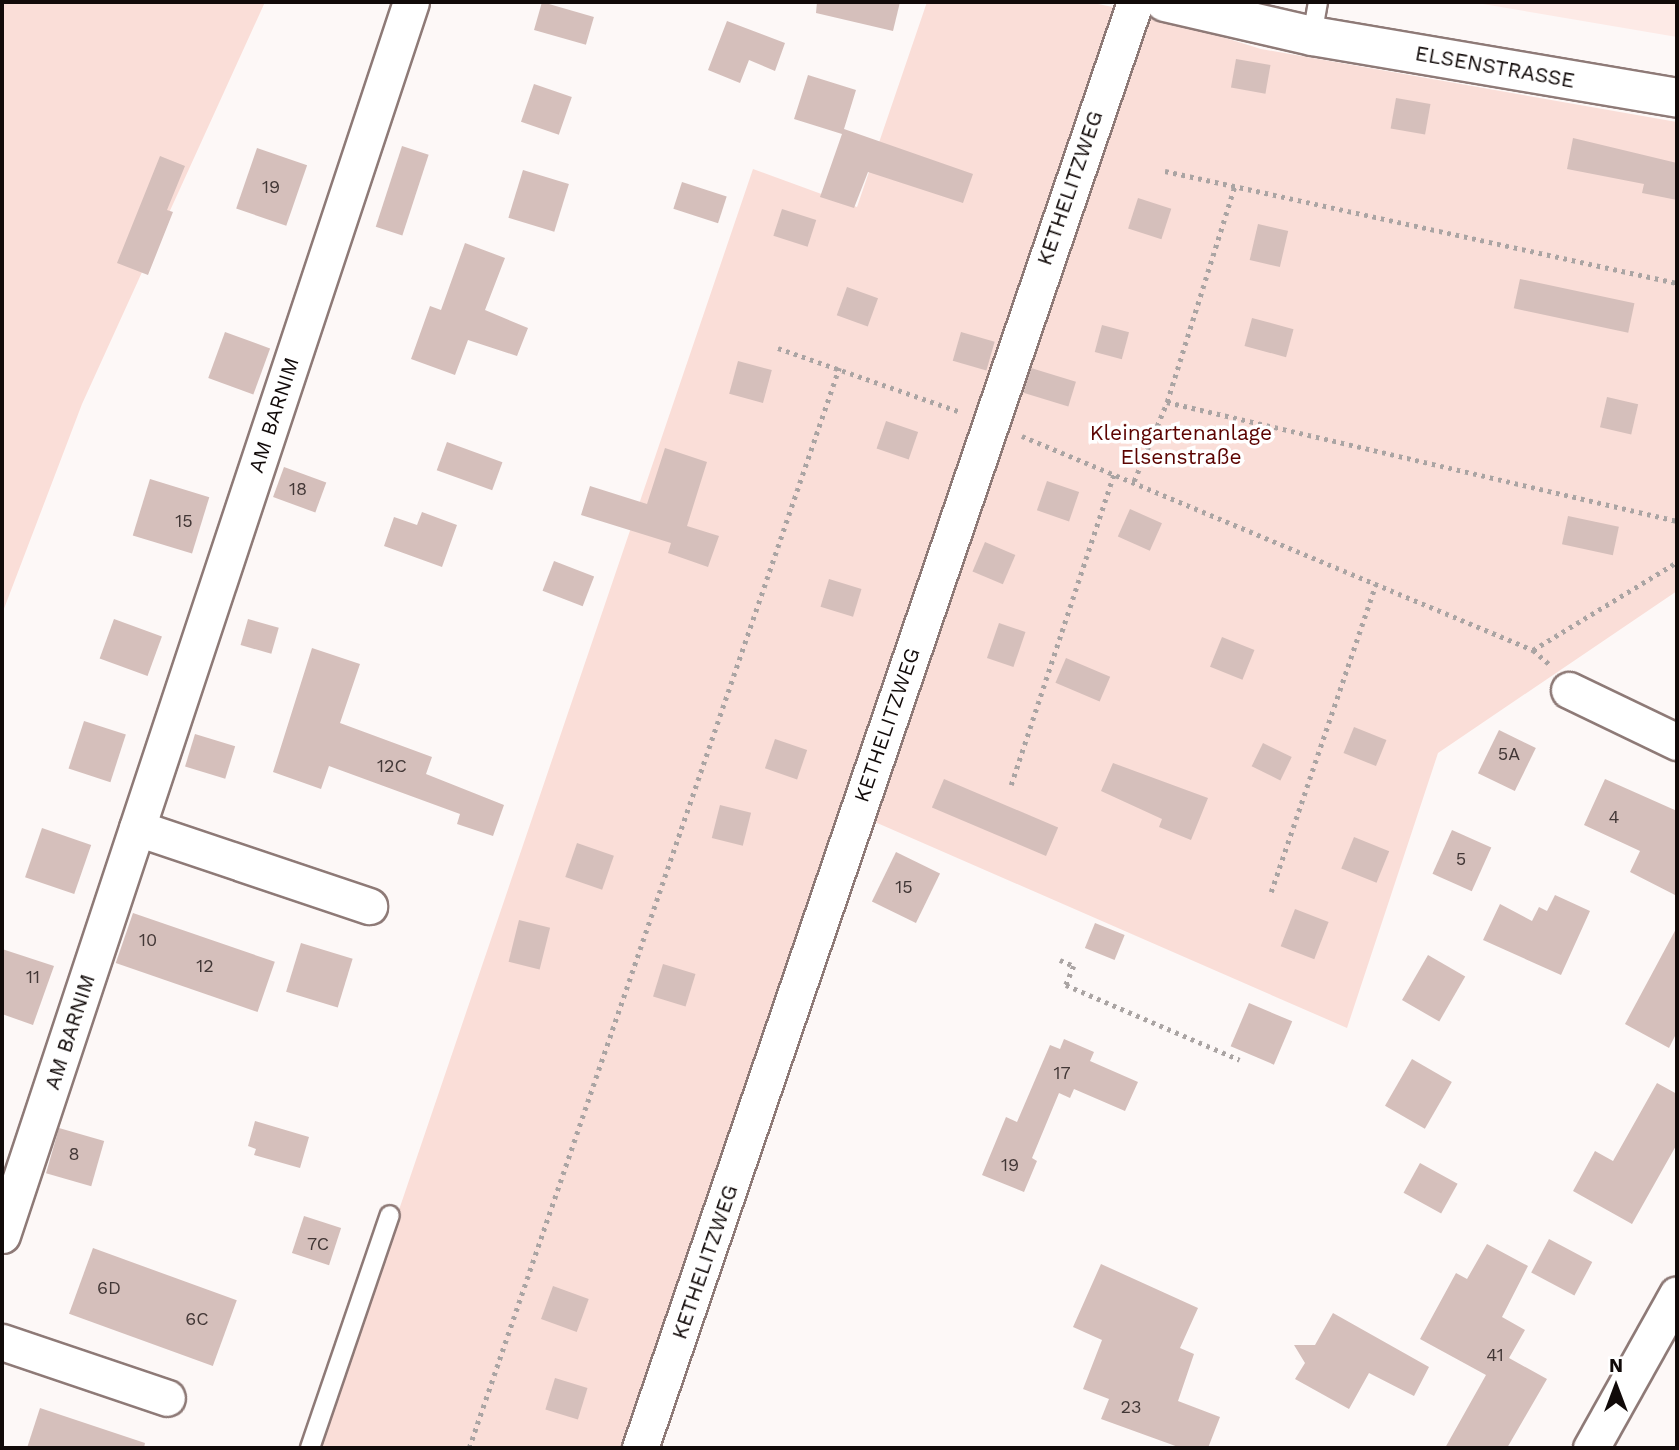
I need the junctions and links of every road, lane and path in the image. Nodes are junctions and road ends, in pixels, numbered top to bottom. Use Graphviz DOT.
graph roads {
  1 [pos="411,2"];
  2 [pos="1135,2"];
  3 [pos="1165,2"];
  4 [pos="1315,19"];
  5 [pos="1677,98"];
  6 [pos="1165,171"];
  7 [pos="1236,185"];
  8 [pos="1677,282"];
  9 [pos="778,348"];
  10 [pos="839,368"];
  11 [pos="1167,401"];
  12 [pos="990,423"];
  13 [pos="1114,473"];
  14 [pos="1134,481"];
  15 [pos="1677,521"];
  16 [pos="1677,562"];
  17 [pos="1376,583"];
  18 [pos="1533,650"];
  19 [pos="1569,690"];
  20 [pos="1677,742"];
  21 [pos="1011,785"];
  22 [pos="137,828"];
  23 [pos="1271,892"];
  24 [pos="369,906"];
  25 [pos="1060,960"];
  26 [pos="1240,1060"];
  27 [pos="390,1215"];
  28 [pos="2,1235"];
  29 [pos="1677,1294"];
  30 [pos="2,1342"];
  31 [pos="167,1398"];
  32 [pos="310,1448"];
  33 [pos="469,1448"];
  34 [pos="640,1448"];
  35 [pos="1591,1448"];
  1 -- 22 [label="street, AM BARNIM"];
  2 -- 12 [label="street, KETHELITZWEG"];
  3 -- 4 [label="street, ELSENSTRASSE"];
  4 -- 5 [label="street, ELSENSTRASSE"];
  6 -- 7 [label="path"];
  7 -- 8 [label="path"];
  7 -- 11 [label="path"];
  9 -- 10 [label="path"];
  10 -- 12 [label="path"];
  10 -- 33 [label="path"];
  11 -- 14 [label="path"];
  11 -- 15 [label="path"];
  12 -- 13 [label="path"];
  12 -- 34 [label="street, KETHELITZWEG"];
  13 -- 14 [label="path"];
  13 -- 21 [label="path"];
  14 -- 17 [label="path"];
  16 -- 18 [label="path"];
  17 -- 18 [label="path"];
  17 -- 23 [label="path"];
  18 -- 19 [label="path"];
  19 -- 20 [label="street"];
  22 -- 24 [label="street"];
  22 -- 28 [label="street, AM BARNIM"];
  25 -- 26 [label="path"];
  27 -- 32 [label="lane"];
  29 -- 35 [label="street"];
  30 -- 31 [label="street"];
}
